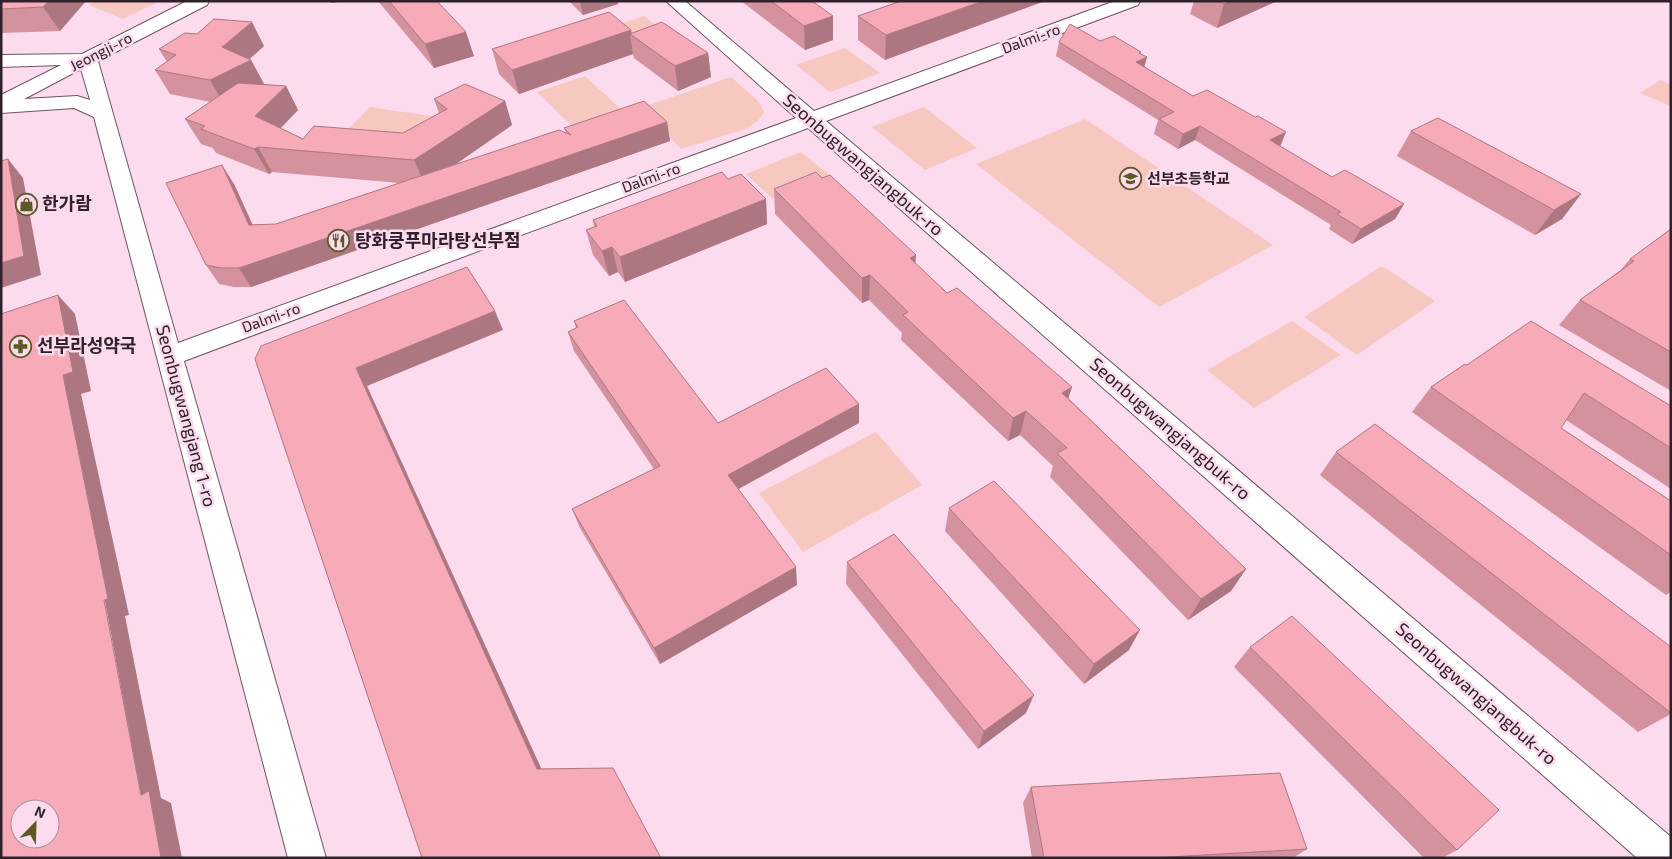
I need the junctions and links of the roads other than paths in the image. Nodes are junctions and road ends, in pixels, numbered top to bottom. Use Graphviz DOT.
graph roads {
  1 [pos="202,1"];
  2 [pos="674,1"];
  3 [pos="1132,1"];
  4 [pos="88,58"];
  5 [pos="1,62"];
  6 [pos="1,103"];
  7 [pos="1,109"];
  8 [pos="103,114"];
  9 [pos="811,120"];
  10 [pos="169,356"];
  11 [pos="307,858"];
  12 [pos="1666,858"];
  1 -- 4 [label="street, Jeongji-ro"];
  2 -- 9 [label="street, Seonbugwangjangbuk-ro"];
  3 -- 9 [label="street, Dalmi-ro"];
  4 -- 5 [label="street"];
  4 -- 6 [label="street, Jeongji-ro"];
  4 -- 8 [label="street, Seonbugwangjang 1-ro"];
  7 -- 8 [label="street"];
  8 -- 10 [label="street, Seonbugwangjang 1-ro"];
  9 -- 10 [label="street, Dalmi-ro"];
  9 -- 12 [label="street, Seonbugwangjangbuk-ro"];
  10 -- 11 [label="street, Seonbugwangjang 1-ro"];
}
